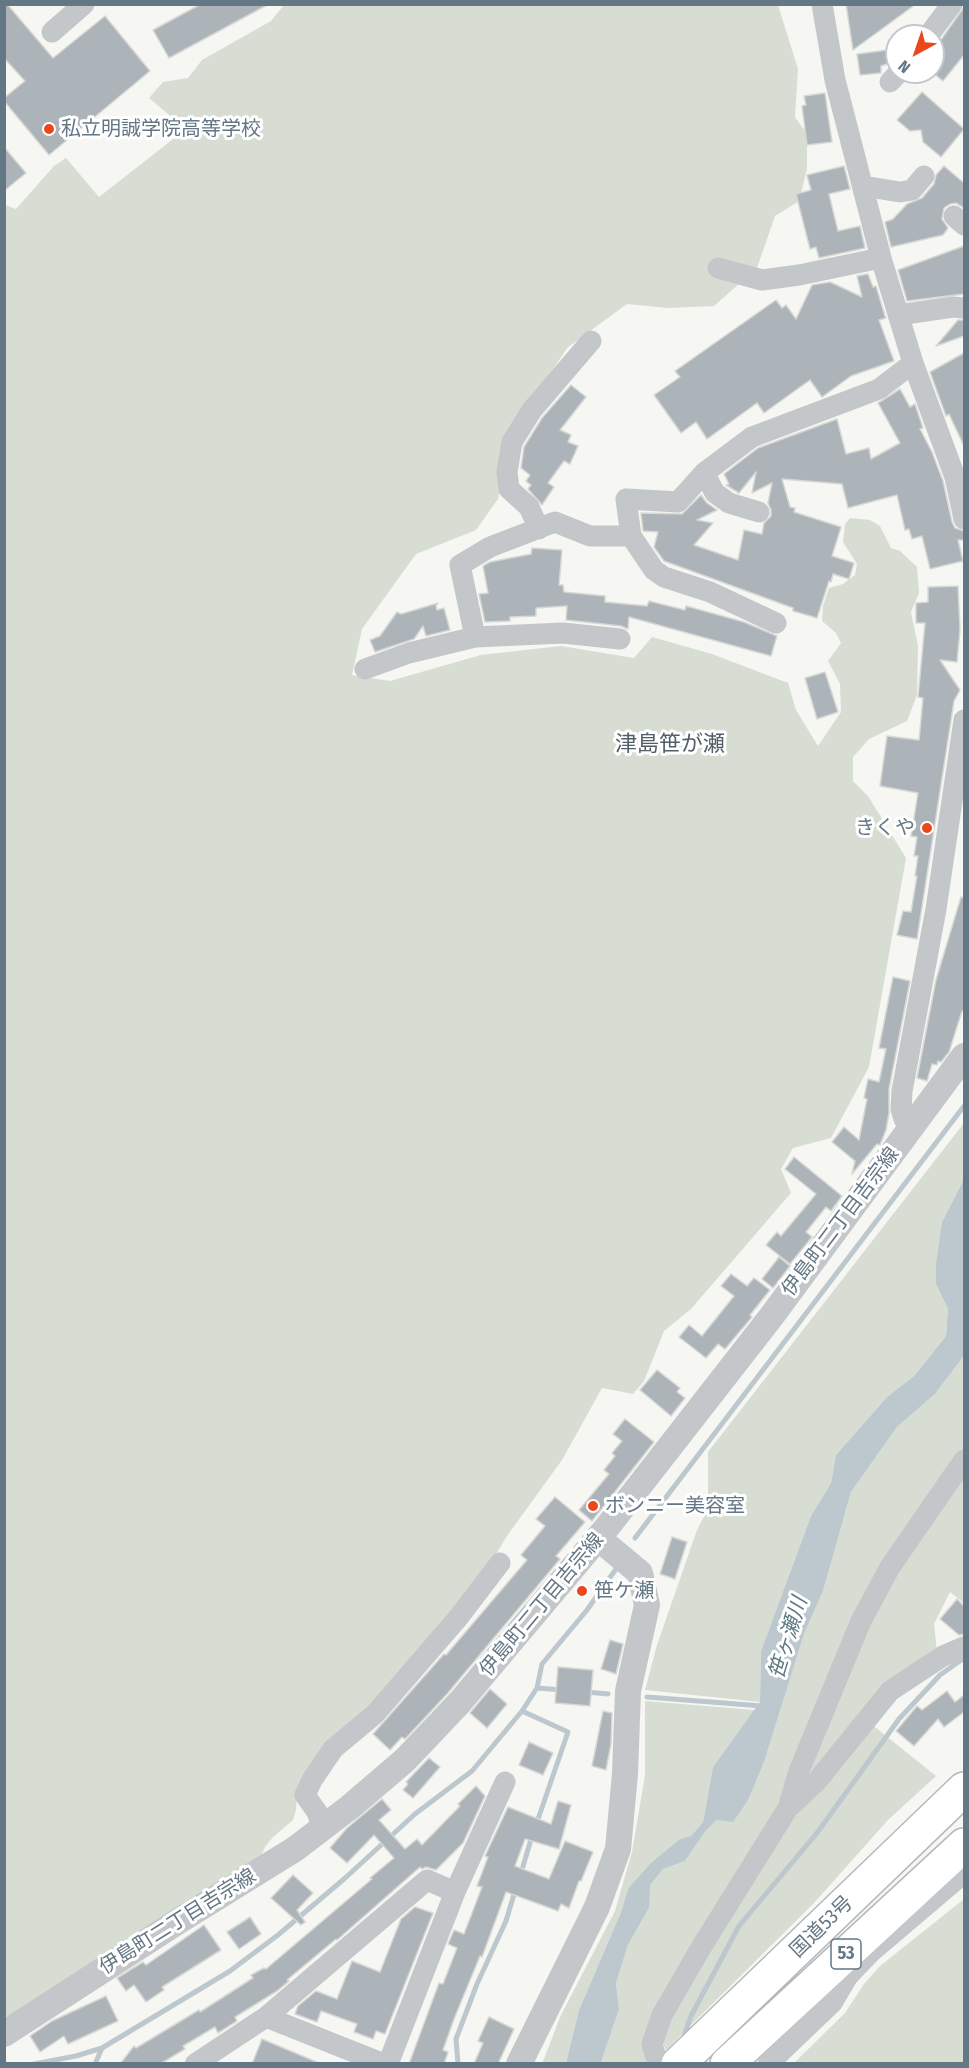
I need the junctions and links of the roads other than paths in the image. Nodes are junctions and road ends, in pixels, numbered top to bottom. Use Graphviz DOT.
graph roads {
  1 [pos="84,4"];
  2 [pos="822,4"];
  3 [pos="951,4"];
  4 [pos="937,24"];
  5 [pos="52,32"];
  6 [pos="924,176"];
  7 [pos="863,186"];
  8 [pos="881,258"];
  9 [pos="718,268"];
  10 [pos="964,308"];
  11 [pos="898,315"];
  12 [pos="591,341"];
  13 [pos="913,363"];
  14 [pos="704,473"];
  15 [pos="759,512"];
  16 [pos="964,519"];
  17 [pos="539,528"];
  18 [pos="631,536"];
  19 [pos="776,623"];
  20 [pos="475,637"];
  21 [pos="620,639"];
  22 [pos="365,669"];
  23 [pos="964,720"];
  24 [pos="961,757"];
  25 [pos="964,1056"];
  26 [pos="913,1126"];
  27 [pos="964,1460"];
  28 [pos="598,1538"];
  29 [pos="500,1563"];
  30 [pos="964,1647"];
  31 [pos="505,1782"];
  32 [pos="964,1789"];
  33 [pos="788,1808"];
  34 [pos="322,1827"];
  35 [pos="964,1845"];
  36 [pos="964,1873"];
  37 [pos="455,1892"];
  38 [pos="266,2017"];
  39 [pos="4,2034"];
  40 [pos="195,2064"];
  41 [pos="386,2064"];
  42 [pos="519,2064"];
  43 [pos="658,2064"];
  44 [pos="678,2064"];
  45 [pos="727,2064"];
  46 [pos="768,2064"];
  1 -- 5 [label="street"];
  2 -- 7 [label="street"];
  3 -- 4 [label="street"];
  6 -- 7 [label="street"];
  7 -- 8 [label="street"];
  8 -- 9 [label="street"];
  8 -- 11 [label="street"];
  10 -- 11 [label="street"];
  11 -- 13 [label="street"];
  12 -- 17 [label="street"];
  13 -- 14 [label="street"];
  13 -- 16 [label="street"];
  14 -- 15 [label="street"];
  14 -- 18 [label="street"];
  17 -- 18 [label="street"];
  17 -- 20 [label="street"];
  18 -- 19 [label="street"];
  20 -- 21 [label="street"];
  20 -- 22 [label="street"];
  23 -- 24 [label="street"];
  24 -- 26 [label="street"];
  25 -- 26 [label="street, 伊島町二丁目吉宗線"];
  26 -- 28 [label="street, 伊島町二丁目吉宗線"];
  27 -- 33 [label="street"];
  28 -- 34 [label="street, 伊島町二丁目吉宗線"];
  28 -- 42 [label="street"];
  29 -- 34 [label="street"];
  30 -- 33 [label="street"];
  31 -- 37 [label="street"];
  32 -- 44 [label="highway, 国道53号 / 53"];
  33 -- 43 [label="street"];
  34 -- 39 [label="street, 伊島町二丁目吉宗線"];
  35 -- 45 [label="highway, 国道53号 / 53"];
  36 -- 46 [label="street"];
  37 -- 38 [label="street"];
  37 -- 41 [label="street"];
  38 -- 40 [label="street"];
  38 -- 41 [label="street"];
}
